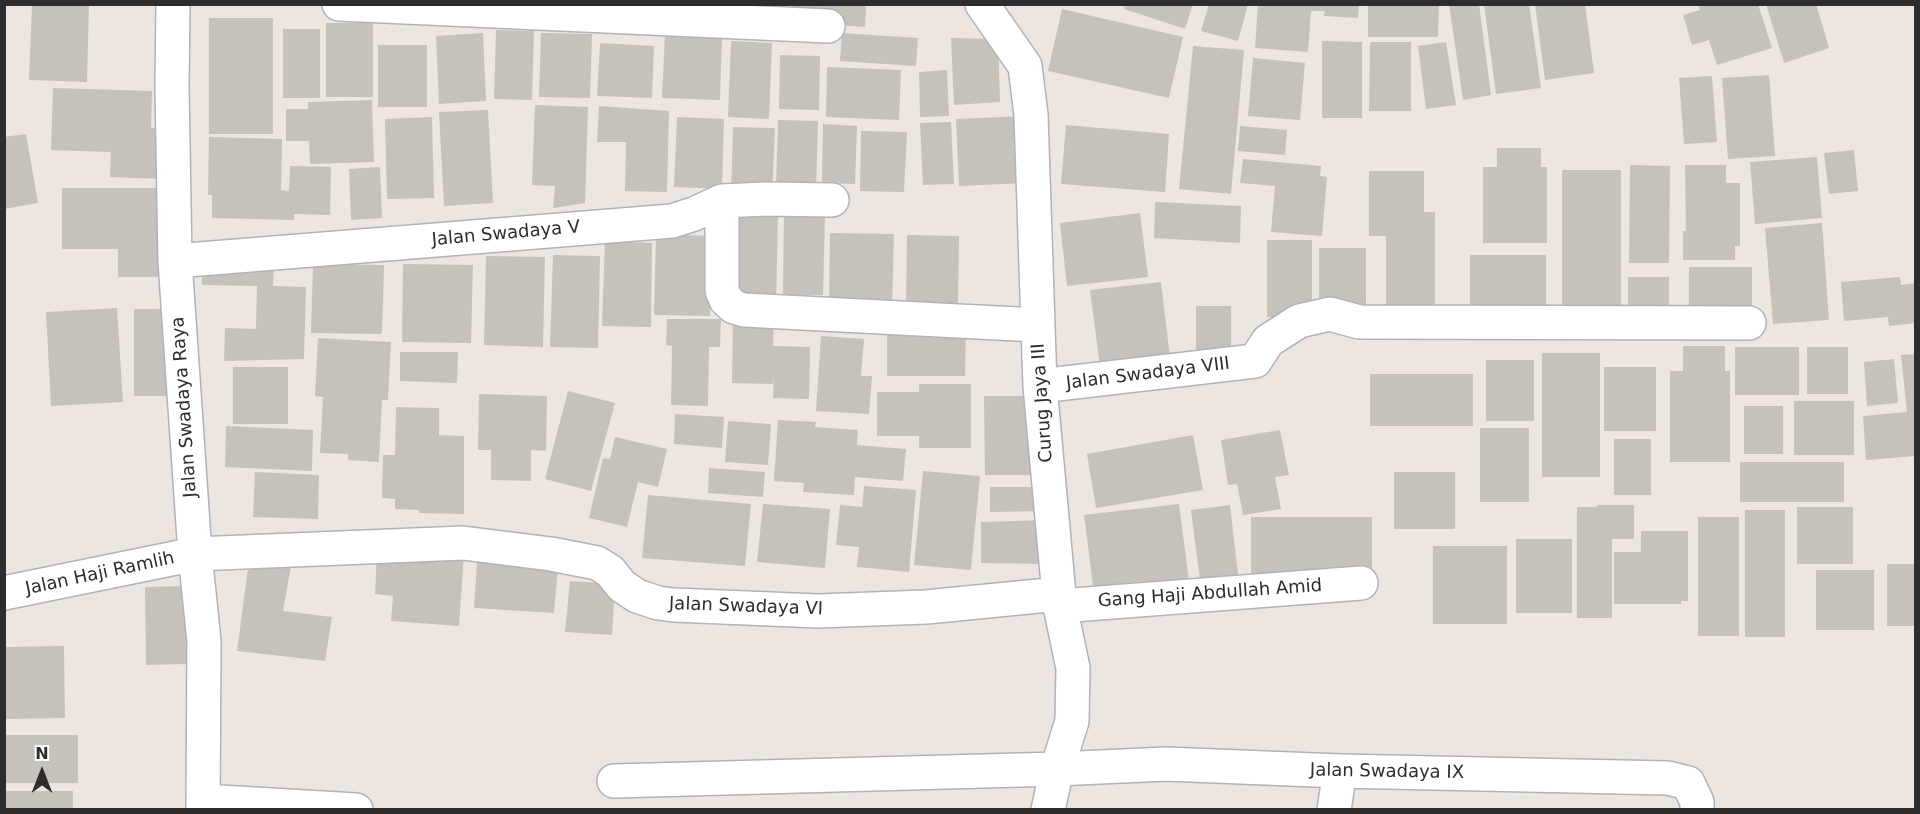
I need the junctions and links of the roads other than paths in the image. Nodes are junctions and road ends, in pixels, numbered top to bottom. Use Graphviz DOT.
graph roads {
  1 [pos="173,4"];
  2 [pos="339,4"];
  3 [pos="982,4"];
  4 [pos="828,26"];
  5 [pos="832,200"];
  6 [pos="722,201"];
  7 [pos="175,261"];
  8 [pos="1749,323"];
  9 [pos="1037,325"];
  10 [pos="1040,386"];
  11 [pos="195,554"];
  12 [pos="1361,583"];
  13 [pos="4,593"];
  14 [pos="1059,600"];
  15 [pos="1057,769"];
  16 [pos="1340,771"];
  17 [pos="614,781"];
  18 [pos="203,805"];
  19 [pos="356,810"];
  20 [pos="1048,810"];
  21 [pos="1334,810"];
  22 [pos="1697,810"];
  1 -- 7 [label="street, Jalan Swadaya Raya"];
  2 -- 4 [label="street"];
  3 -- 9 [label="street, Curug Jaya III"];
  5 -- 6 [label="street, Jalan Swadaya V"];
  6 -- 7 [label="street, Jalan Swadaya V"];
  6 -- 9 [label="street"];
  7 -- 11 [label="street, Jalan Swadaya Raya"];
  8 -- 10 [label="street, Jalan Swadaya VIII"];
  9 -- 10 [label="street, Curug Jaya III"];
  10 -- 14 [label="street, Curug Jaya III"];
  11 -- 13 [label="street, Jalan Haji Ramlih"];
  11 -- 14 [label="street, Jalan Swadaya VI"];
  11 -- 18 [label="street, Jalan Swadaya Raya"];
  12 -- 14 [label="street, Gang Haji Abdullah Amid"];
  14 -- 15 [label="street, Curug Jaya III"];
  15 -- 16 [label="street, Jalan Swadaya IX"];
  15 -- 17 [label="street, Jalan Swadaya IX"];
  15 -- 20 [label="street, Curug Jaya III"];
  16 -- 21 [label="street"];
  16 -- 22 [label="street, Jalan Swadaya IX"];
  18 -- 19 [label="street"];
}
